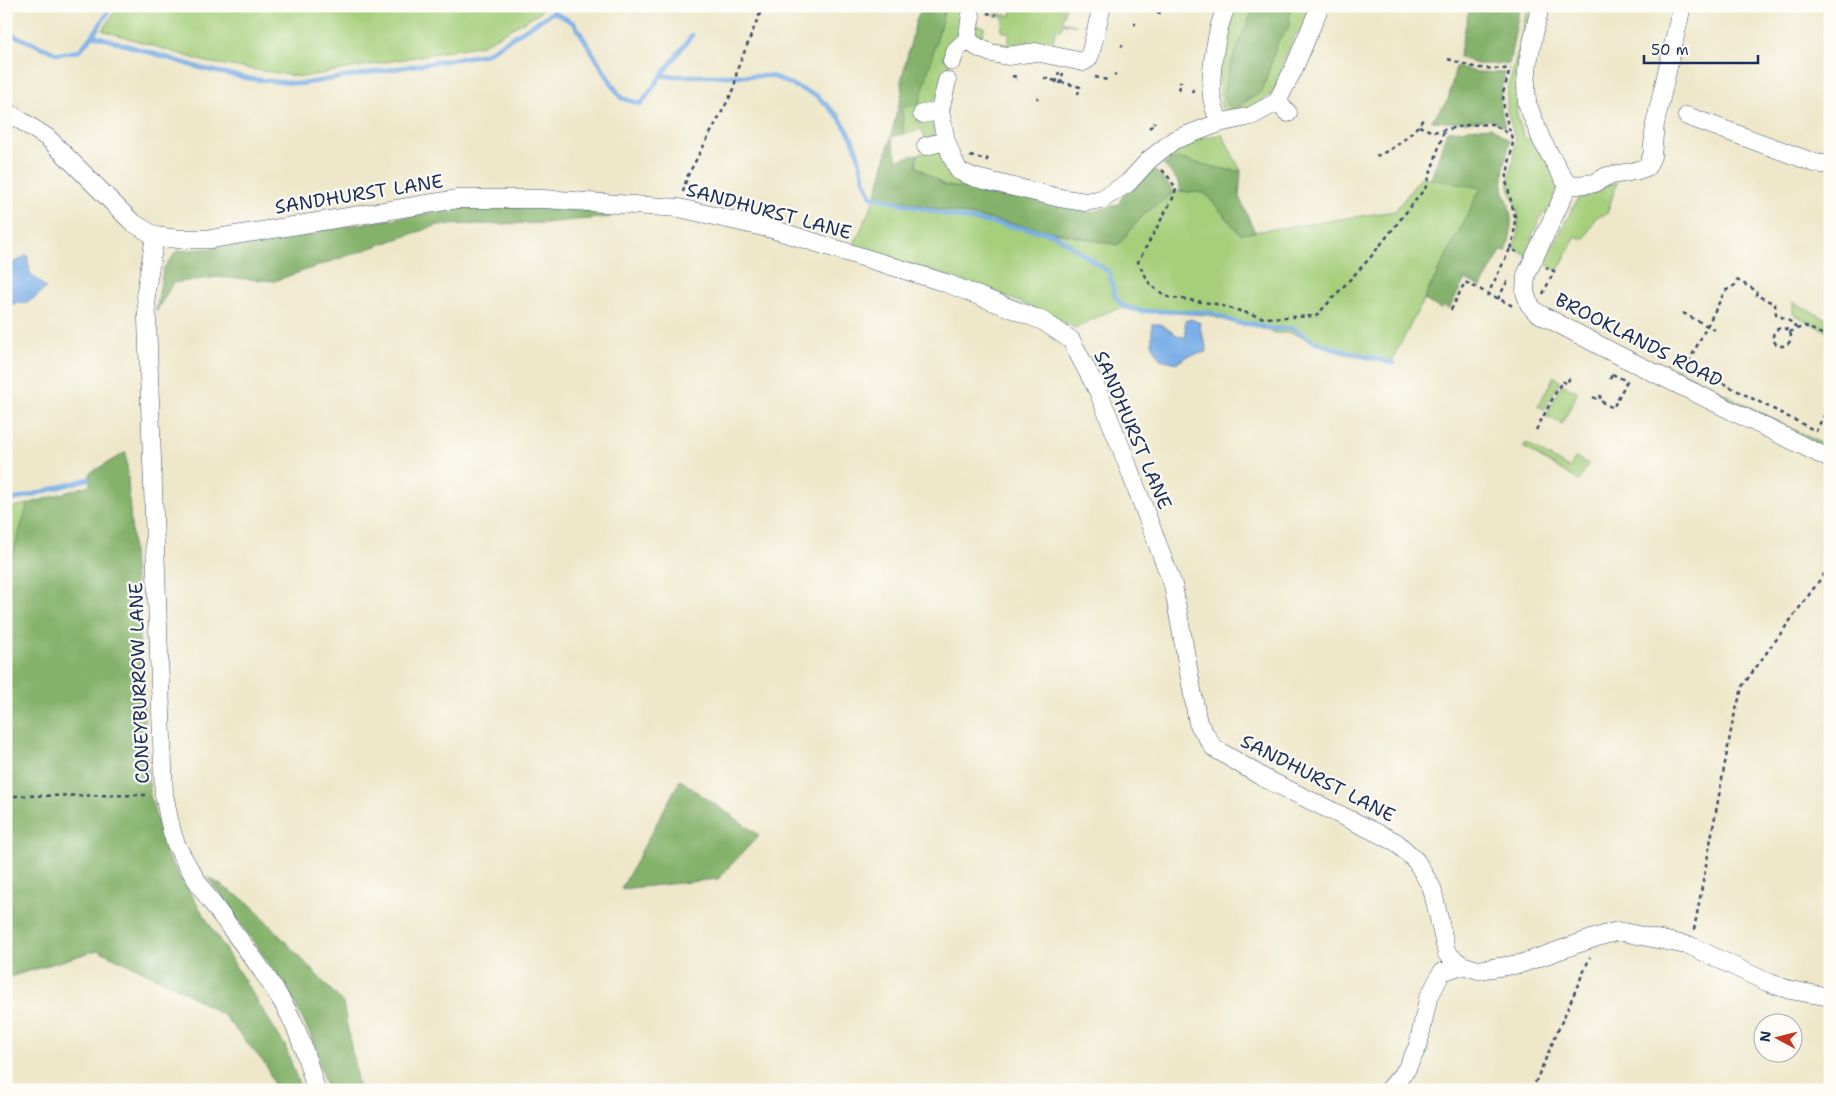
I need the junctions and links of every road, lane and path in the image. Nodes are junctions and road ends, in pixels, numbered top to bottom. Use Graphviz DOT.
graph roads {
  1 [pos="763,6"];
  2 [pos="1102,6"];
  3 [pos="1320,6"];
  4 [pos="1540,6"];
  5 [pos="1682,6"];
  6 [pos="1222,7"];
  7 [pos="978,14"];
  8 [pos="996,15"];
  9 [pos="967,40"];
  10 [pos="1448,59"];
  11 [pos="952,61"];
  12 [pos="1513,62"];
  13 [pos="1511,70"];
  14 [pos="1012,76"];
  15 [pos="1096,77"];
  16 [pos="1044,78"];
  17 [pos="1016,80"];
  18 [pos="1107,80"];
  19 [pos="947,81"];
  20 [pos="1056,81"];
  21 [pos="1060,82"];
  22 [pos="1179,82"];
  23 [pos="1179,90"];
  24 [pos="1078,94"];
  25 [pos="6,111"];
  26 [pos="940,111"];
  27 [pos="922,114"];
  28 [pos="1687,116"];
  29 [pos="1424,118"];
  30 [pos="1154,122"];
  31 [pos="1219,123"];
  32 [pos="1419,126"];
  33 [pos="1149,128"];
  34 [pos="1446,128"];
  35 [pos="1512,136"];
  36 [pos="946,141"];
  37 [pos="926,146"];
  38 [pos="967,153"];
  39 [pos="988,154"];
  40 [pos="1376,156"];
  41 [pos="1150,159"];
  42 [pos="1830,165"];
  43 [pos="1568,186"];
  44 [pos="679,208"];
  45 [pos="155,236"];
  46 [pos="1510,249"];
  47 [pos="1534,260"];
  48 [pos="1488,294"];
  49 [pos="1518,309"];
  50 [pos="1451,310"];
  51 [pos="1683,313"];
  52 [pos="1707,326"];
  53 [pos="1715,330"];
  54 [pos="1798,330"];
  55 [pos="1789,332"];
  56 [pos="1830,338"];
  57 [pos="1687,365"];
  58 [pos="1614,370"];
  59 [pos="1685,371"];
  60 [pos="1612,374"];
  61 [pos="1566,378"];
  62 [pos="1610,379"];
  63 [pos="1601,395"];
  64 [pos="1593,397"];
  65 [pos="1599,400"];
  66 [pos="1830,404"];
  67 [pos="1536,430"];
  68 [pos="1830,460"];
  69 [pos="1830,566"];
  70 [pos="164,795"];
  71 [pos="6,796"];
  72 [pos="1597,937"];
  73 [pos="1691,946"];
  74 [pos="1447,954"];
  75 [pos="1462,965"];
  76 [pos="1442,972"];
  77 [pos="1830,998"];
  78 [pos="316,1090"];
  79 [pos="1389,1090"];
  80 [pos="1532,1090"];
  1 -- 44 [label="path"];
  2 -- 9 [label="street"];
  3 -- 31 [label="street"];
  4 -- 43 [label="street"];
  5 -- 43 [label="street"];
  6 -- 31 [label="street"];
  7 -- 8 [label="path"];
  7 -- 9 [label="street"];
  9 -- 11 [label="street"];
  10 -- 13 [label="path"];
  12 -- 13 [label="path"];
  13 -- 35 [label="path"];
  14 -- 17 [label="path"];
  15 -- 18 [label="path"];
  16 -- 20 [label="path"];
  19 -- 26 [label="street"];
  21 -- 24 [label="path"];
  22 -- 23 [label="path"];
  25 -- 45 [label="street, SANDHURST LANE"];
  26 -- 27 [label="street"];
  26 -- 36 [label="street"];
  28 -- 42 [label="street"];
  29 -- 32 [label="path"];
  30 -- 33 [label="path"];
  31 -- 41 [label="street"];
  32 -- 34 [label="path"];
  32 -- 40 [label="path"];
  34 -- 35 [label="path"];
  34 -- 41 [label="path"];
  35 -- 46 [label="path"];
  36 -- 37 [label="street"];
  36 -- 41 [label="street"];
  38 -- 39 [label="path"];
  43 -- 47 [label="street, BROOKLANDS ROAD"];
  44 -- 45 [label="street, SANDHURST LANE"];
  44 -- 74 [label="street, SANDHURST LANE"];
  45 -- 70 [label="street, CONEYBURROW LANE"];
  46 -- 47 [label="path"];
  46 -- 48 [label="path"];
  47 -- 68 [label="street, BROOKLANDS ROAD"];
  48 -- 49 [label="path"];
  48 -- 50 [label="path"];
  51 -- 52 [label="path"];
  52 -- 53 [label="path"];
  52 -- 54 [label="path"];
  52 -- 57 [label="path"];
  54 -- 55 [label="path"];
  54 -- 56 [label="path"];
  55 -- 55 [label="path"];
  57 -- 59 [label="path"];
  57 -- 66 [label="path"];
  58 -- 60 [label="path"];
  60 -- 62 [label="path"];
  60 -- 65 [label="path"];
  61 -- 67 [label="path"];
  63 -- 65 [label="path"];
  64 -- 65 [label="path"];
  69 -- 73 [label="path"];
  70 -- 71 [label="path"];
  70 -- 78 [label="street, CONEYBURROW LANE"];
  72 -- 73 [label="street"];
  72 -- 75 [label="street"];
  72 -- 80 [label="path"];
  73 -- 77 [label="street"];
  74 -- 75 [label="street"];
  74 -- 76 [label="street"];
  75 -- 76 [label="street"];
  76 -- 79 [label="street"];
}
